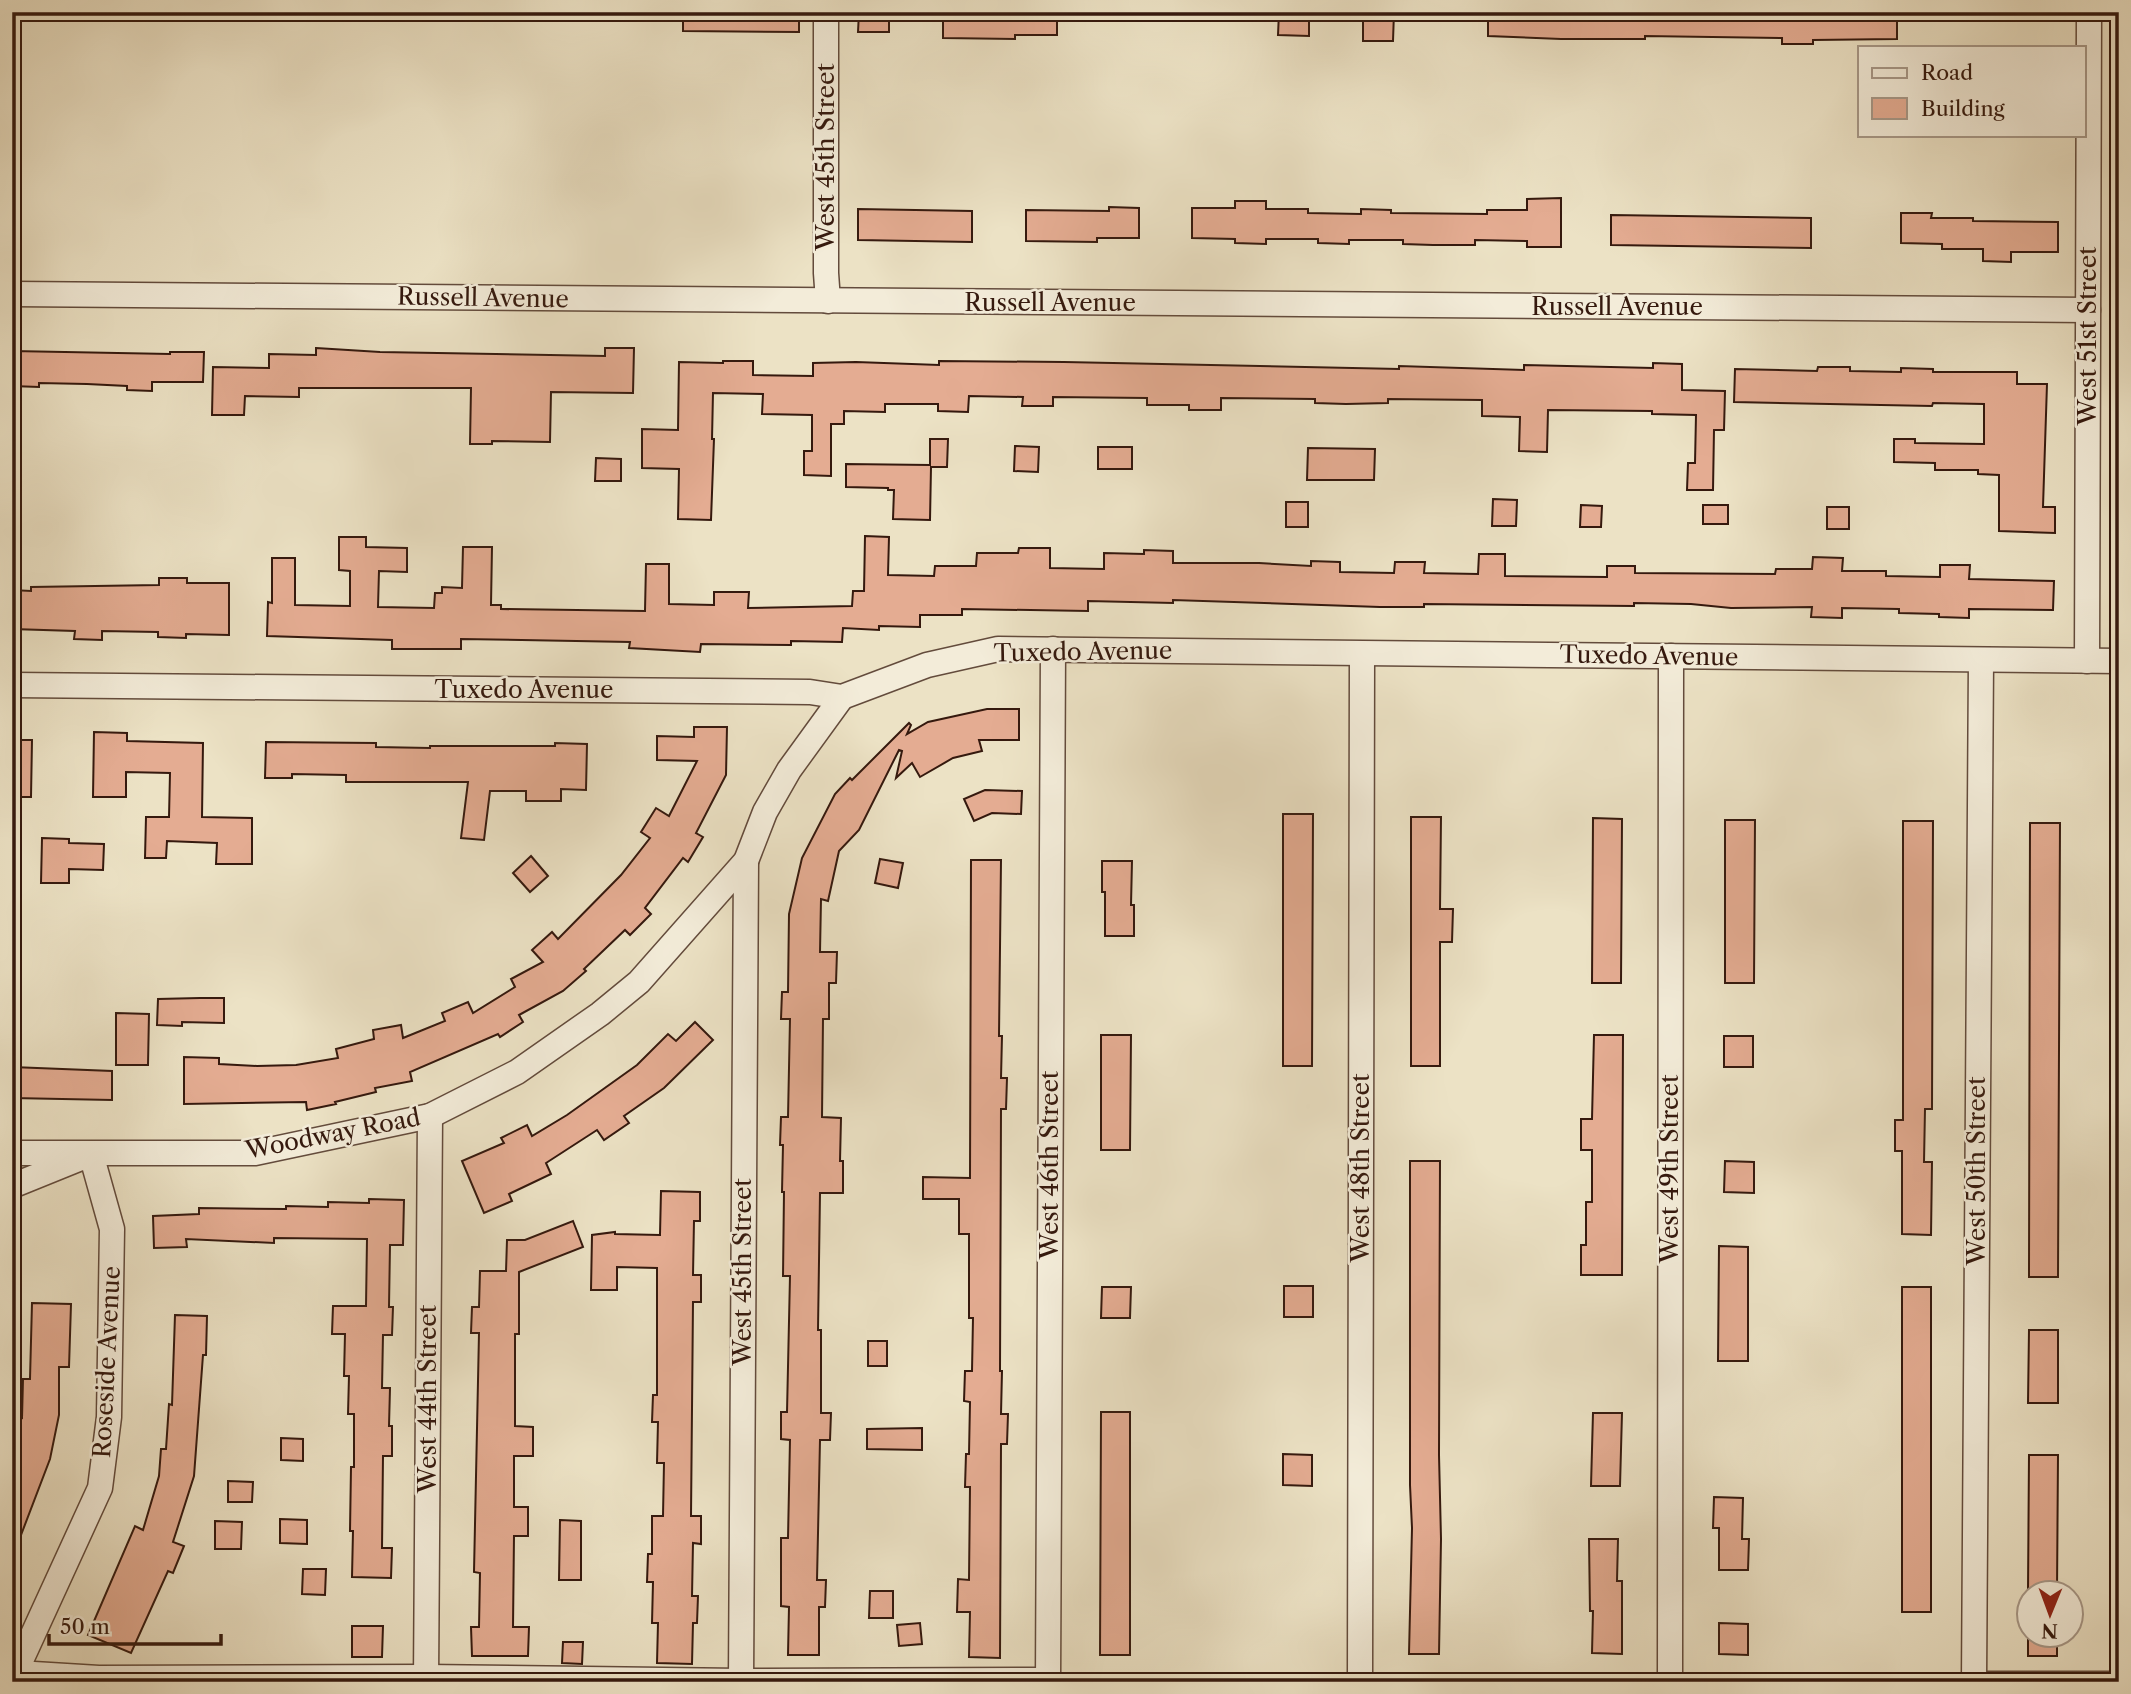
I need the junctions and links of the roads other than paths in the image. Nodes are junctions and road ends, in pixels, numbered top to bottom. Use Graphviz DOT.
graph roads {
  1 [pos="826,12"];
  2 [pos="2089,12"];
  3 [pos="12,295"];
  4 [pos="828,301"];
  5 [pos="2088,310"];
  6 [pos="1053,649"];
  7 [pos="1362,654"];
  8 [pos="1671,656"];
  9 [pos="1981,660"];
  10 [pos="2087,661"];
  11 [pos="2119,661"];
  12 [pos="12,685"];
  13 [pos="842,697"];
  14 [pos="746,861"];
  15 [pos="429,1116"];
  16 [pos="12,1153"];
  17 [pos="91,1154"];
  18 [pos="12,1186"];
  19 [pos="16,1674"];
  20 [pos="426,1676"];
  21 [pos="89,1677"];
  22 [pos="1048,1678"];
  23 [pos="2119,1678"];
  24 [pos="741,1679"];
  25 [pos="1974,1680"];
  26 [pos="2021,1680"];
  27 [pos="1360,1682"];
  28 [pos="1670,1682"];
  1 -- 4 [label="street, West 45th Street"];
  2 -- 5 [label="street, West 51st Street"];
  3 -- 4 [label="street, Russell Avenue"];
  4 -- 5 [label="street, Russell Avenue"];
  5 -- 10 [label="street, West 51st Street"];
  6 -- 7 [label="street, Tuxedo Avenue"];
  6 -- 13 [label="street, Tuxedo Avenue"];
  6 -- 22 [label="street, West 46th Street"];
  7 -- 8 [label="street, Tuxedo Avenue"];
  7 -- 27 [label="street, West 48th Street"];
  8 -- 9 [label="street, Tuxedo Avenue"];
  8 -- 28 [label="street, West 49th Street"];
  9 -- 10 [label="street, Tuxedo Avenue"];
  9 -- 25 [label="street, West 50th Street"];
  10 -- 11 [label="street, Tuxedo Avenue"];
  12 -- 13 [label="street, Tuxedo Avenue"];
  13 -- 14 [label="street, Woodway Road"];
  14 -- 15 [label="street, Woodway Road"];
  14 -- 24 [label="street, West 45th Street"];
  15 -- 17 [label="street, Woodway Road"];
  15 -- 20 [label="street, West 44th Street"];
  16 -- 17 [label="street, Woodway Road"];
  17 -- 18 [label="street"];
  17 -- 19 [label="street, Roseside Avenue"];
  19 -- 21 [label="lane"];
  20 -- 21 [label="lane"];
  20 -- 24 [label="lane"];
  22 -- 24 [label="lane"];
  23 -- 26 [label="lane"];
  25 -- 26 [label="lane"];
}
